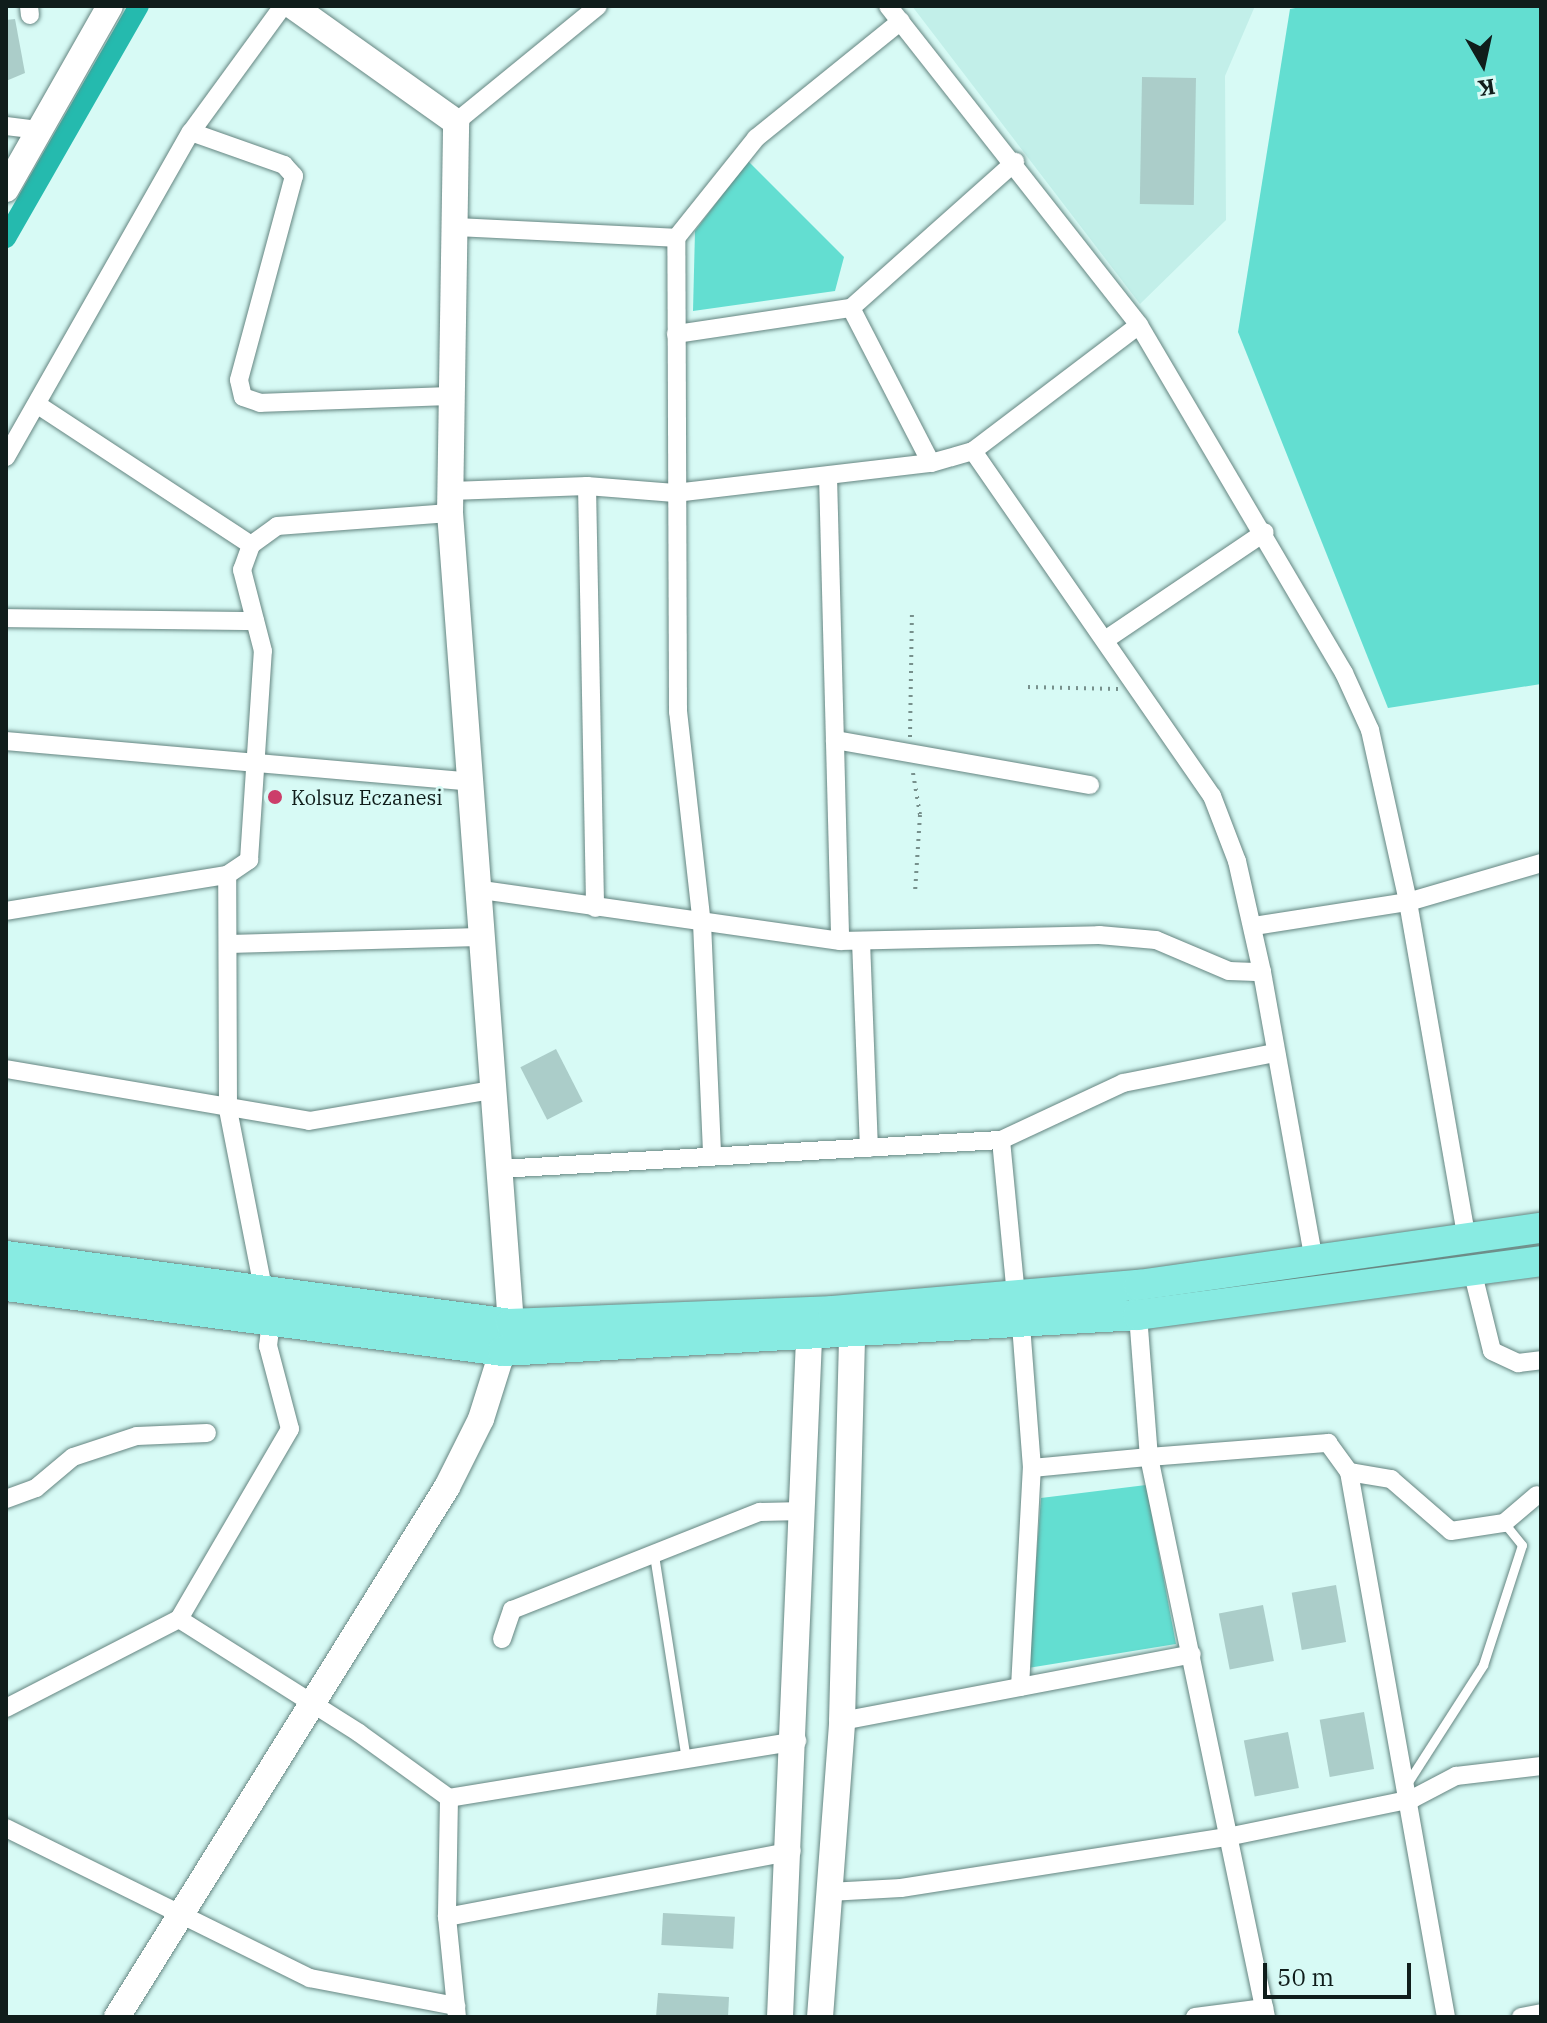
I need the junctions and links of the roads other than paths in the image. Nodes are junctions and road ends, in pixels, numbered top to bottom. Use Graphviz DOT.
graph roads {
  1 [pos="110,6"];
  2 [pos="283,6"];
  3 [pos="293,6"];
  4 [pos="598,6"];
  5 [pos="888,6"];
  6 [pos="901,21"];
  7 [pos="456,122"];
  8 [pos="6,126"];
  9 [pos="40,130"];
  10 [pos="191,132"];
  11 [pos="1015,162"];
  12 [pos="6,189"];
  13 [pos="455,227"];
  14 [pos="676,238"];
  15 [pos="851,308"];
  16 [pos="1139,325"];
  17 [pos="676,334"];
  18 [pos="454,396"];
  19 [pos="38,405"];
  20 [pos="973,451"];
  21 [pos="6,457"];
  22 [pos="931,463"];
  23 [pos="828,476"];
  24 [pos="587,486"];
  25 [pos="675,493"];
  26 [pos="450,502"];
  27 [pos="1265,532"];
  28 [pos="251,545"];
  29 [pos="6,618"];
  30 [pos="255,621"];
  31 [pos="1108,638"];
  32 [pos="835,740"];
  33 [pos="6,741"];
  34 [pos="258,767"];
  35 [pos="465,781"];
  36 [pos="1090,785"];
  37 [pos="1541,863"];
  38 [pos="227,875"];
  39 [pos="475,889"];
  40 [pos="1408,902"];
  41 [pos="595,908"];
  42 [pos="6,911"];
  43 [pos="702,925"];
  44 [pos="1254,926"];
  45 [pos="479,937"];
  46 [pos="840,941"];
  47 [pos="861,941"];
  48 [pos="229,944"];
  49 [pos="1262,972"];
  50 [pos="1275,1053"];
  51 [pos="6,1069"];
  52 [pos="492,1090"];
  53 [pos="228,1109"];
  54 [pos="1001,1140"];
  55 [pos="869,1148"];
  56 [pos="712,1152"];
  57 [pos="499,1169"];
  58 [pos="1541,1228"];
  59 [pos="1467,1239"];
  60 [pos="6,1256"];
  61 [pos="1314,1261"];
  62 [pos="1541,1261"];
  63 [pos="1472,1270"];
  64 [pos="6,1286"];
  65 [pos="267,1307"];
  66 [pos="1018,1311"];
  67 [pos="1138,1315"];
  68 [pos="852,1337"];
  69 [pos="507,1338"];
  70 [pos="809,1339"];
  71 [pos="1541,1360"];
  72 [pos="207,1433"];
  73 [pos="1149,1457"];
  74 [pos="1032,1468"];
  75 [pos="1349,1472"];
  76 [pos="1537,1495"];
  77 [pos="6,1499"];
  78 [pos="804,1511"];
  79 [pos="1504,1523"];
  80 [pos="654,1555"];
  81 [pos="179,1619"];
  82 [pos="502,1639"];
  83 [pos="1192,1654"];
  84 [pos="1020,1687"];
  85 [pos="313,1703"];
  86 [pos="6,1708"];
  87 [pos="842,1721"];
  88 [pos="797,1741"];
  89 [pos="686,1760"];
  90 [pos="1541,1766"];
  91 [pos="1410,1790"];
  92 [pos="449,1798"];
  93 [pos="6,1828"];
  94 [pos="1232,1836"];
  95 [pos="792,1851"];
  96 [pos="829,1892"];
  97 [pos="184,1909"];
  98 [pos="447,1917"];
  99 [pos="456,2012"];
  100 [pos="1265,2012"];
  101 [pos="1541,2013"];
  102 [pos="117,2017"];
  103 [pos="780,2017"];
  104 [pos="820,2017"];
  105 [pos="1195,2017"];
  106 [pos="1446,2017"];
  107 [pos="1521,2017"];
  1 -- 9 [label="street"];
  2 -- 10 [label="street"];
  3 -- 7 [label="street"];
  4 -- 7 [label="street"];
  5 -- 6 [label="street"];
  6 -- 11 [label="street"];
  6 -- 14 [label="street"];
  7 -- 13 [label="street"];
  8 -- 9 [label="street"];
  9 -- 12 [label="street"];
  10 -- 18 [label="street"];
  10 -- 19 [label="street"];
  11 -- 15 [label="street"];
  11 -- 16 [label="street"];
  13 -- 14 [label="street"];
  13 -- 18 [label="street"];
  14 -- 17 [label="street"];
  15 -- 17 [label="street"];
  15 -- 22 [label="street"];
  16 -- 20 [label="street"];
  16 -- 27 [label="street"];
  17 -- 25 [label="street"];
  18 -- 26 [label="street"];
  19 -- 21 [label="street"];
  19 -- 28 [label="street"];
  20 -- 22 [label="street"];
  20 -- 31 [label="street"];
  22 -- 23 [label="street"];
  23 -- 25 [label="street"];
  23 -- 32 [label="street"];
  24 -- 25 [label="street"];
  24 -- 26 [label="street"];
  24 -- 41 [label="street"];
  25 -- 43 [label="street"];
  26 -- 28 [label="street"];
  26 -- 35 [label="street"];
  27 -- 31 [label="street"];
  27 -- 40 [label="street"];
  28 -- 30 [label="street"];
  29 -- 30 [label="street"];
  30 -- 34 [label="street"];
  31 -- 44 [label="street"];
  32 -- 36 [label="street"];
  32 -- 46 [label="street"];
  33 -- 34 [label="street"];
  34 -- 35 [label="street"];
  34 -- 38 [label="street"];
  35 -- 39 [label="street"];
  37 -- 40 [label="street"];
  38 -- 42 [label="street"];
  38 -- 48 [label="street"];
  39 -- 41 [label="street"];
  39 -- 45 [label="street"];
  40 -- 44 [label="street"];
  40 -- 59 [label="street"];
  41 -- 43 [label="street"];
  43 -- 46 [label="street"];
  43 -- 56 [label="street"];
  44 -- 49 [label="street"];
  45 -- 48 [label="street"];
  45 -- 52 [label="street"];
  46 -- 47 [label="street"];
  47 -- 49 [label="street"];
  47 -- 55 [label="street"];
  48 -- 53 [label="street"];
  49 -- 50 [label="street"];
  50 -- 54 [label="street"];
  50 -- 61 [label="street"];
  51 -- 53 [label="street"];
  52 -- 53 [label="street"];
  52 -- 57 [label="street"];
  53 -- 65 [label="street"];
  54 -- 55 [label="street"];
  54 -- 66 [label="street"];
  55 -- 56 [label="street"];
  56 -- 57 [label="street"];
  57 -- 69 [label="street"];
  58 -- 59 [label="main road"];
  59 -- 61 [label="main road"];
  60 -- 65 [label="main road"];
  61 -- 66 [label="main road"];
  62 -- 63 [label="main road"];
  63 -- 67 [label="main road"];
  63 -- 71 [label="street"];
  64 -- 65 [label="main road"];
  65 -- 69 [label="main road"];
  65 -- 81 [label="street"];
  66 -- 67 [label="main road"];
  66 -- 68 [label="main road"];
  66 -- 69 [label="main road"];
  66 -- 74 [label="street"];
  67 -- 73 [label="street"];
  68 -- 70 [label="main road"];
  68 -- 87 [label="street"];
  69 -- 70 [label="main road"];
  69 -- 85 [label="street"];
  70 -- 78 [label="street"];
  72 -- 77 [label="street"];
  73 -- 74 [label="street"];
  73 -- 75 [label="street"];
  73 -- 83 [label="street"];
  74 -- 84 [label="street"];
  75 -- 79 [label="street"];
  75 -- 91 [label="street"];
  76 -- 79 [label="street"];
  78 -- 80 [label="street"];
  78 -- 88 [label="street"];
  79 -- 91 [label="lane"];
  80 -- 82 [label="street"];
  80 -- 89 [label="lane"];
  81 -- 85 [label="street"];
  81 -- 86 [label="street"];
  83 -- 84 [label="street"];
  83 -- 94 [label="street"];
  84 -- 87 [label="street"];
  85 -- 92 [label="street"];
  85 -- 97 [label="street"];
  87 -- 96 [label="street"];
  88 -- 89 [label="street"];
  88 -- 95 [label="street"];
  89 -- 92 [label="street"];
  90 -- 91 [label="street"];
  91 -- 94 [label="street"];
  91 -- 106 [label="street"];
  92 -- 98 [label="street"];
  93 -- 97 [label="street"];
  94 -- 96 [label="street"];
  94 -- 100 [label="street"];
  95 -- 98 [label="street"];
  95 -- 103 [label="street"];
  96 -- 104 [label="street"];
  97 -- 99 [label="street"];
  97 -- 102 [label="street"];
  98 -- 99 [label="street"];
  100 -- 105 [label="street"];
  101 -- 107 [label="street"];
}
